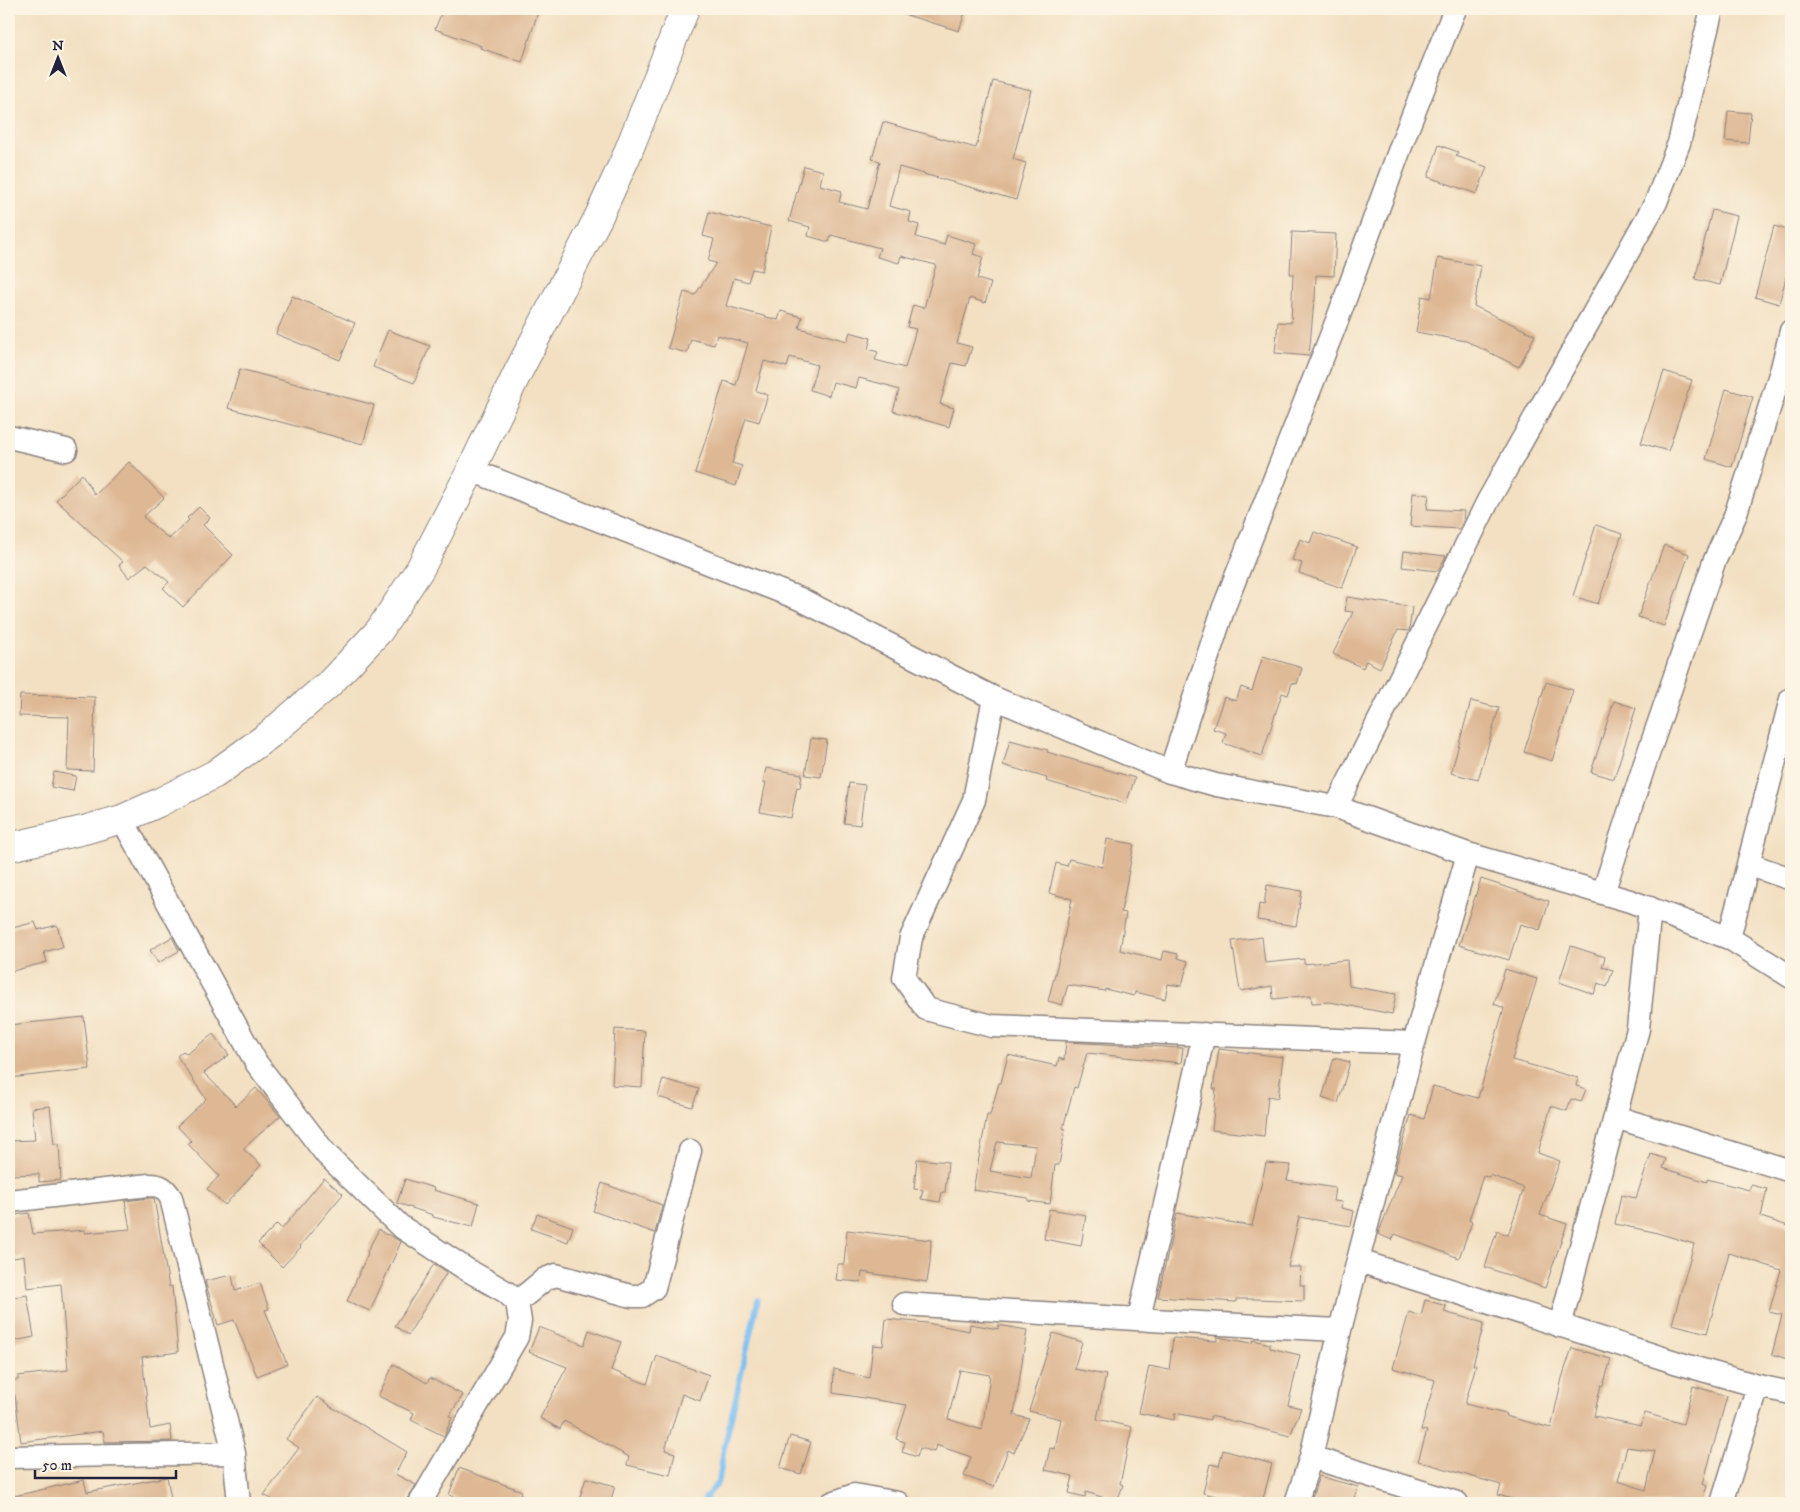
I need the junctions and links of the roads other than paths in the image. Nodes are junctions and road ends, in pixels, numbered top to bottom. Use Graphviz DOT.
graph roads {
  1 [pos="685,9"];
  2 [pos="1455,9"];
  3 [pos="1712,9"];
  4 [pos="1791,331"];
  5 [pos="9,436"];
  6 [pos="66,450"];
  7 [pos="471,470"];
  8 [pos="994,698"];
  9 [pos="1791,699"];
  10 [pos="1170,772"];
  11 [pos="1336,808"];
  12 [pos="122,819"];
  13 [pos="9,847"];
  14 [pos="1468,854"];
  15 [pos="1748,864"];
  16 [pos="1791,879"];
  17 [pos="1603,893"];
  18 [pos="1650,908"];
  19 [pos="1729,938"];
  20 [pos="1791,977"];
  21 [pos="1204,1034"];
  22 [pos="1414,1043"];
  23 [pos="1614,1117"];
  24 [pos="690,1151"];
  25 [pos="1791,1172"];
  26 [pos="9,1201"];
  27 [pos="1359,1261"];
  28 [pos="517,1302"];
  29 [pos="904,1304"];
  30 [pos="1139,1318"];
  31 [pos="1560,1326"];
  32 [pos="1340,1330"];
  33 [pos="1758,1386"];
  34 [pos="1791,1393"];
  35 [pos="234,1453"];
  36 [pos="9,1457"];
  37 [pos="1311,1457"];
  38 [pos="239,1503"];
  39 [pos="420,1503"];
  40 [pos="832,1503"];
  41 [pos="898,1503"];
  42 [pos="1296,1503"];
  43 [pos="1457,1503"];
  44 [pos="1722,1503"];
  1 -- 7 [label="street"];
  2 -- 10 [label="street"];
  3 -- 11 [label="street"];
  4 -- 17 [label="street"];
  5 -- 6 [label="street"];
  7 -- 8 [label="street"];
  7 -- 12 [label="street"];
  8 -- 10 [label="street"];
  8 -- 21 [label="street"];
  9 -- 15 [label="street"];
  10 -- 11 [label="street"];
  11 -- 14 [label="street"];
  12 -- 13 [label="street"];
  12 -- 28 [label="street"];
  14 -- 17 [label="street"];
  14 -- 22 [label="street"];
  15 -- 16 [label="street"];
  15 -- 19 [label="street"];
  17 -- 18 [label="street"];
  18 -- 19 [label="street"];
  18 -- 23 [label="street"];
  19 -- 20 [label="street"];
  21 -- 22 [label="street"];
  21 -- 30 [label="street"];
  22 -- 27 [label="street"];
  23 -- 25 [label="street"];
  23 -- 31 [label="street"];
  24 -- 28 [label="street"];
  26 -- 35 [label="street"];
  27 -- 31 [label="street"];
  27 -- 32 [label="street"];
  28 -- 39 [label="street"];
  29 -- 30 [label="street"];
  30 -- 32 [label="street"];
  31 -- 33 [label="street"];
  32 -- 37 [label="street"];
  33 -- 34 [label="street"];
  33 -- 44 [label="street"];
  35 -- 36 [label="street"];
  35 -- 38 [label="street"];
  37 -- 42 [label="street"];
  37 -- 43 [label="street"];
  40 -- 41 [label="street"];
}
